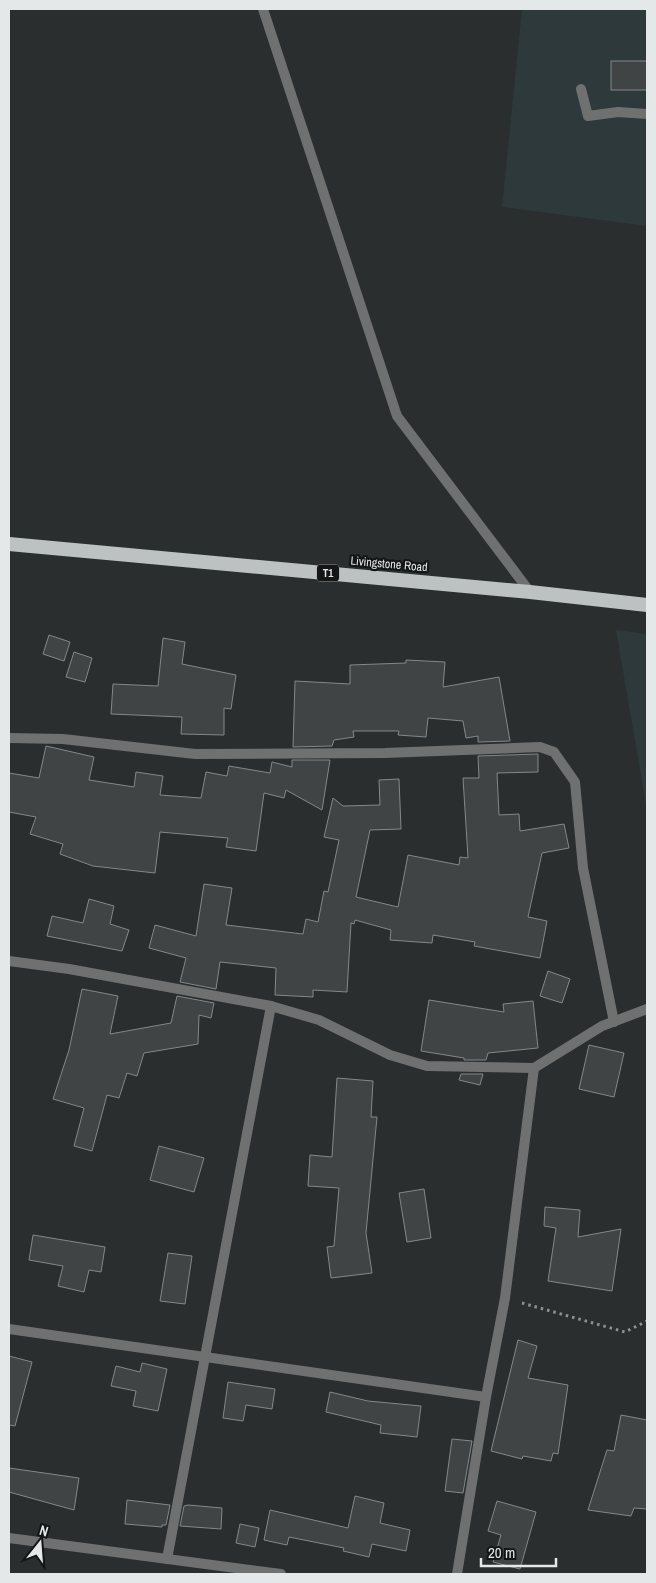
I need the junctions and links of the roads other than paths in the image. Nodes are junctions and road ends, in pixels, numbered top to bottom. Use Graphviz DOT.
graph roads {
  1 [pos="263,9"];
  2 [pos="582,89"];
  3 [pos="647,114"];
  4 [pos="9,544"];
  5 [pos="530,592"];
  6 [pos="647,605"];
  7 [pos="9,738"];
  8 [pos="9,961"];
  9 [pos="270,1006"];
  10 [pos="647,1009"];
  11 [pos="614,1022"];
  12 [pos="534,1068"];
  13 [pos="9,1329"];
  14 [pos="204,1356"];
  15 [pos="486,1397"];
  16 [pos="9,1538"];
  17 [pos="167,1559"];
  18 [pos="281,1574"];
  19 [pos="457,1574"];
  1 -- 5 [label="street"];
  2 -- 3 [label="street"];
  4 -- 5 [label="highway, Livingstone Road / T1"];
  5 -- 6 [label="highway, Livingstone Road / T1"];
  7 -- 11 [label="street"];
  8 -- 9 [label="street"];
  9 -- 12 [label="street"];
  9 -- 14 [label="street"];
  10 -- 11 [label="street"];
  11 -- 12 [label="street"];
  12 -- 15 [label="street"];
  13 -- 14 [label="street"];
  14 -- 15 [label="street"];
  14 -- 17 [label="street"];
  15 -- 19 [label="street"];
  16 -- 17 [label="street"];
  17 -- 18 [label="street"];
}
